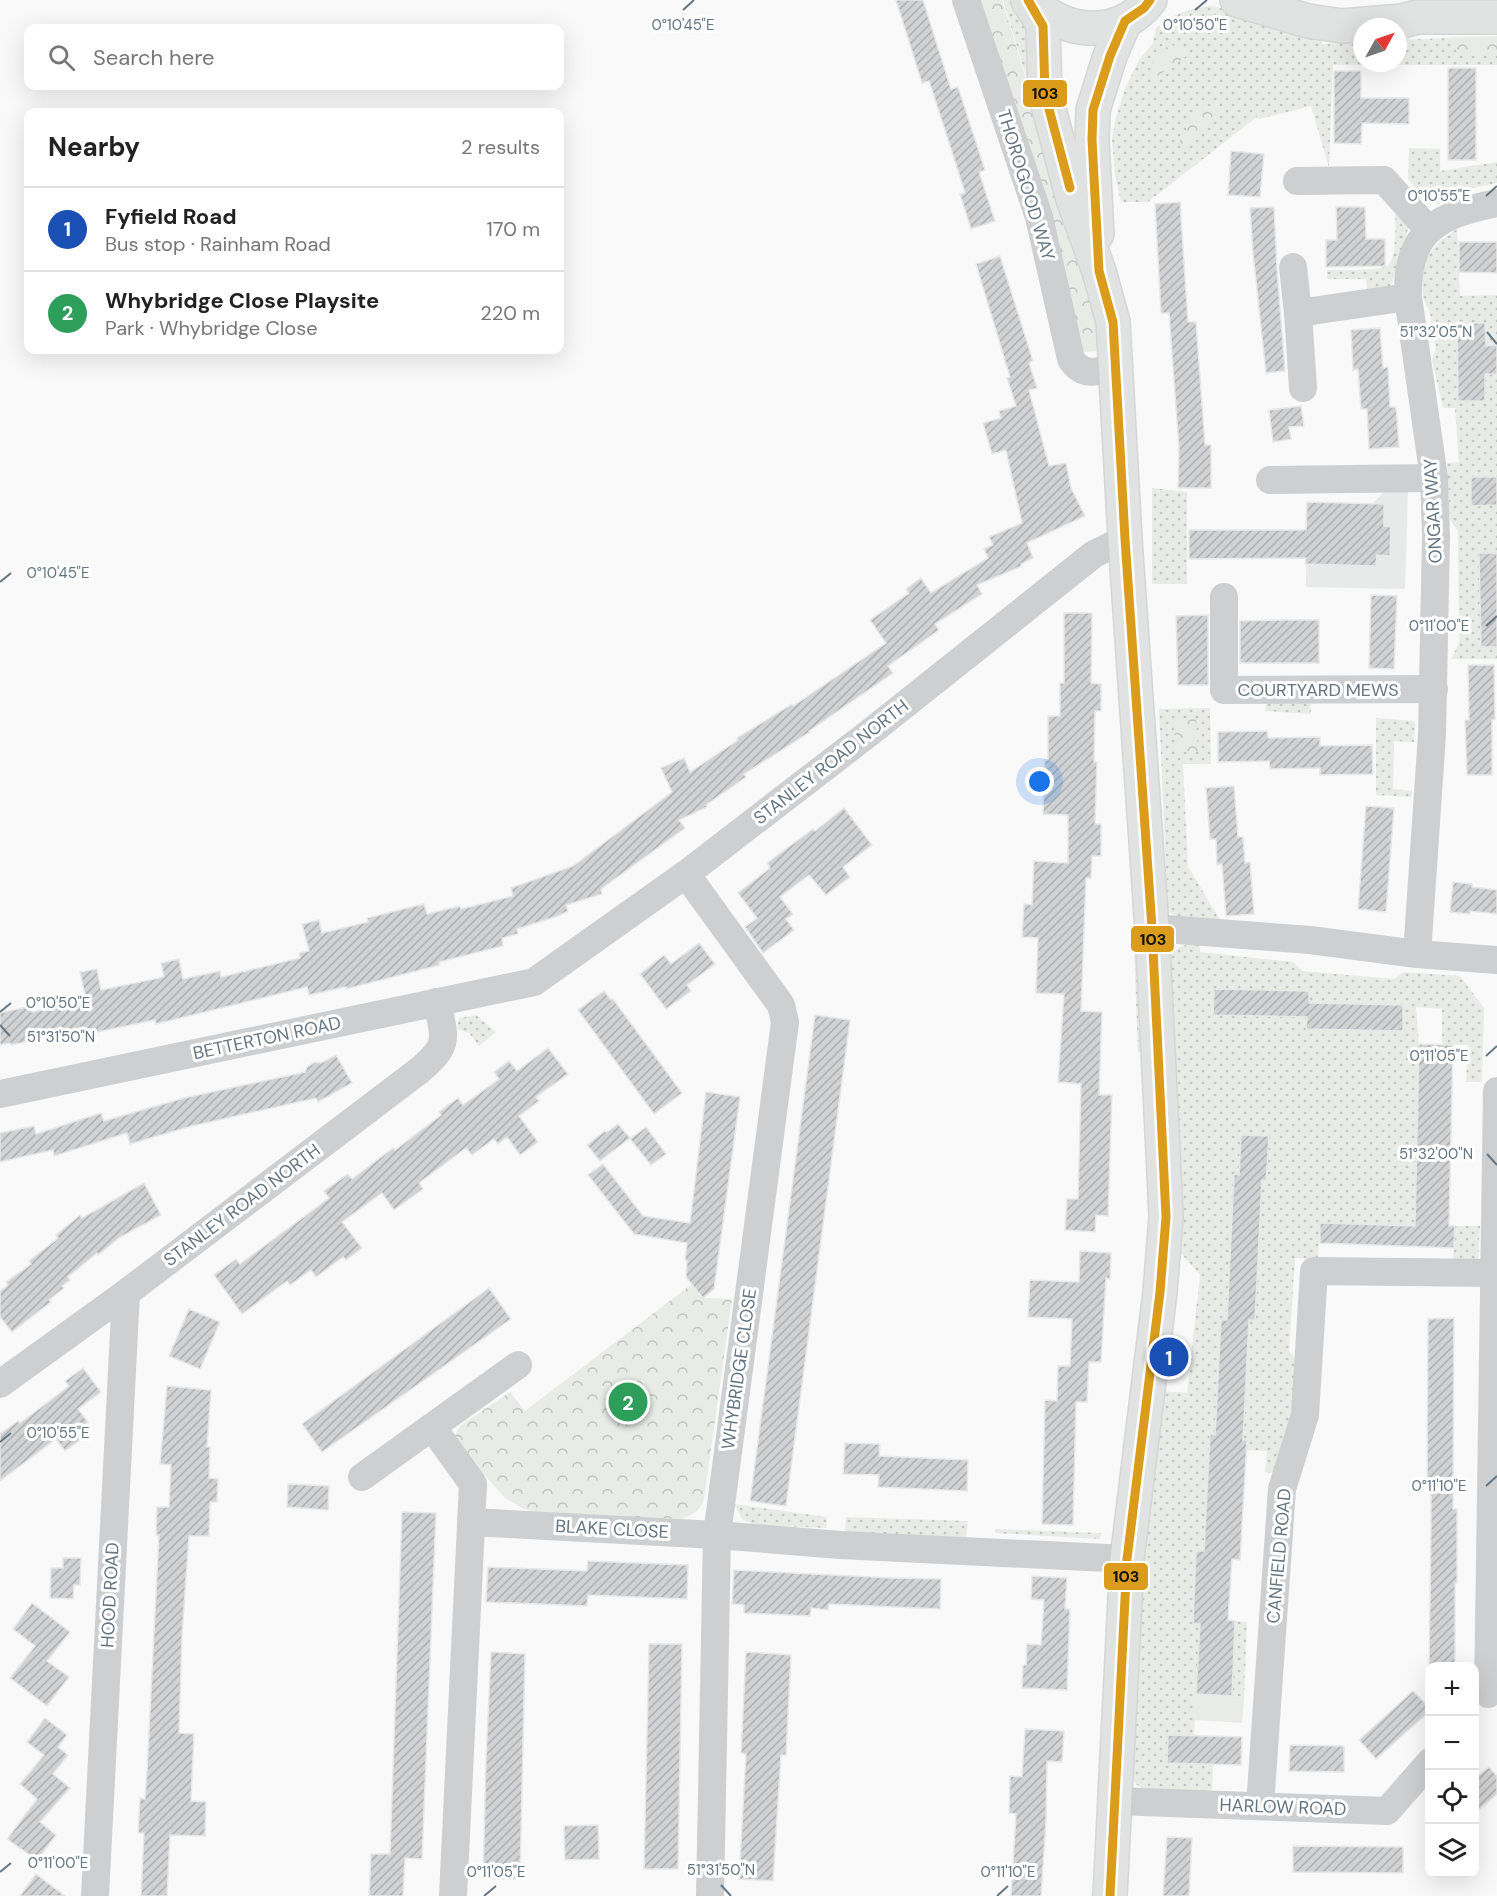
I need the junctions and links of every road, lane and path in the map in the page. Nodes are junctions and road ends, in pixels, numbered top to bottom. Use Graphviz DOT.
graph roads {
  1 [pos="966,0"];
  2 [pos="1028,0"];
  3 [pos="1237,0"];
  4 [pos="1320,0"];
  5 [pos="1146,7"];
  6 [pos="1416,9"];
  7 [pos="1497,17"];
  8 [pos="1297,182"];
  9 [pos="1497,203"];
  10 [pos="1429,230"];
  11 [pos="1293,267"];
  12 [pos="1099,272"];
  13 [pos="1408,297"];
  14 [pos="1298,313"];
  15 [pos="1116,368"];
  16 [pos="1303,388"];
  17 [pos="1434,478"];
  18 [pos="1270,480"];
  19 [pos="1125,539"];
  20 [pos="1224,597"];
  21 [pos="1434,689"];
  22 [pos="686,874"];
  23 [pos="1152,928"];
  24 [pos="1417,954"];
  25 [pos="1497,960"];
  26 [pos="534,982"];
  27 [pos="437,1002"];
  28 [pos="1497,1091"];
  29 [pos="0,1094"];
  30 [pos="1493,1274"];
  31 [pos="126,1293"];
  32 [pos="518,1365"];
  33 [pos="0,1384"];
  34 [pos="432,1427"];
  35 [pos="362,1477"];
  36 [pos="471,1522"];
  37 [pos="717,1535"];
  38 [pos="1127,1559"];
  39 [pos="1487,1700"];
  40 [pos="1425,1768"];
  41 [pos="1114,1801"];
  42 [pos="1260,1806"];
  43 [pos="95,1896"];
  44 [pos="453,1896"];
  45 [pos="711,1896"];
  46 [pos="1110,1896"];
  1 -- 15 [label="street, THOROGOOD WAY"];
  2 -- 5 [label="main road"];
  2 -- 12 [label="main road"];
  3 -- 6 [label="main road"];
  4 -- 6 [label="main road"];
  5 -- 12 [label="main road"];
  6 -- 7 [label="main road"];
  8 -- 10 [label="street"];
  9 -- 10 [label="street"];
  10 -- 13 [label="street, ONGAR WAY"];
  11 -- 14 [label="street"];
  12 -- 15 [label="main road"];
  13 -- 14 [label="street"];
  13 -- 17 [label="street, ONGAR WAY"];
  14 -- 16 [label="street"];
  15 -- 19 [label="main road"];
  17 -- 18 [label="street"];
  17 -- 21 [label="street, ONGAR WAY"];
  19 -- 22 [label="street, STANLEY ROAD NORTH"];
  19 -- 23 [label="main road"];
  20 -- 21 [label="street, COURTYARD MEWS"];
  21 -- 24 [label="street, ONGAR WAY"];
  22 -- 26 [label="street, STANLEY ROAD NORTH"];
  22 -- 37 [label="street, WHYBRIDGE CLOSE"];
  23 -- 24 [label="street"];
  23 -- 38 [label="main road"];
  24 -- 25 [label="street"];
  26 -- 27 [label="street, BETTERTON ROAD"];
  27 -- 29 [label="street, BETTERTON ROAD"];
  27 -- 31 [label="street, STANLEY ROAD NORTH"];
  28 -- 30 [label="street"];
  30 -- 39 [label="street"];
  30 -- 42 [label="street, CANFIELD ROAD"];
  31 -- 33 [label="street, STANLEY ROAD NORTH"];
  31 -- 43 [label="street, HOOD ROAD"];
  32 -- 34 [label="street"];
  34 -- 35 [label="street"];
  34 -- 36 [label="street"];
  36 -- 37 [label="street, BLAKE CLOSE"];
  36 -- 44 [label="street"];
  37 -- 38 [label="street, BLAKE CLOSE"];
  37 -- 45 [label="street, WHYBRIDGE CLOSE"];
  38 -- 41 [label="main road"];
  40 -- 42 [label="street, HARLOW ROAD"];
  41 -- 42 [label="street, HARLOW ROAD"];
  41 -- 46 [label="main road"];
}
